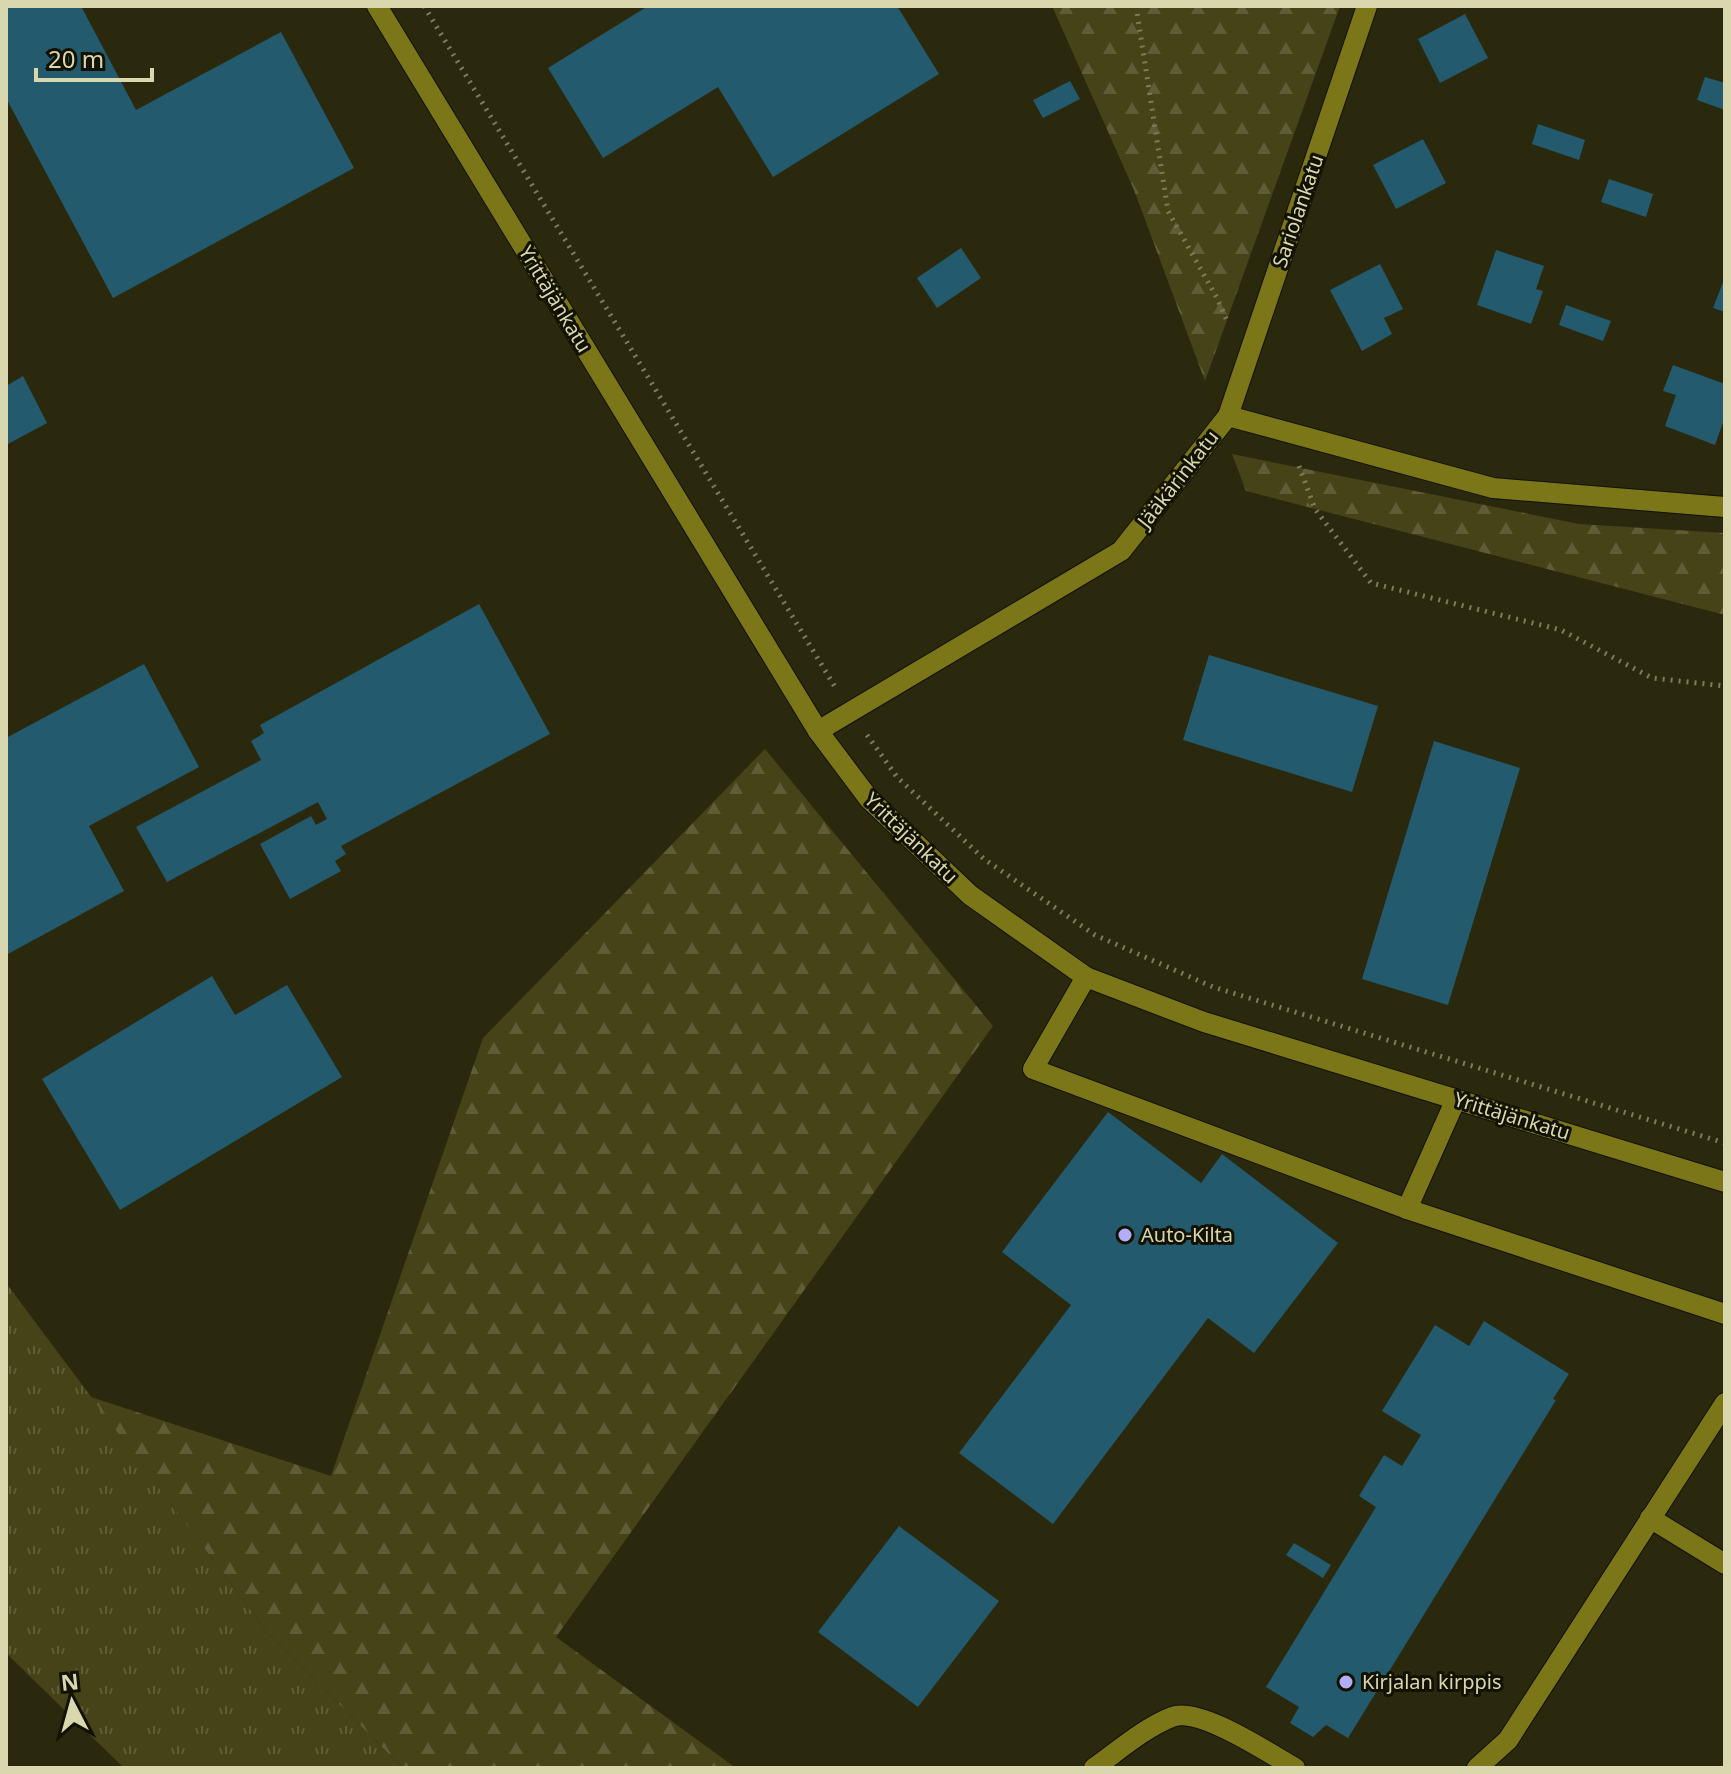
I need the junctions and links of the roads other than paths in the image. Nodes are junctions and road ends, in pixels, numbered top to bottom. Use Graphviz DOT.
graph roads {
  1 [pos="377,6"];
  2 [pos="1367,6"];
  3 [pos="1228,416"];
  4 [pos="1725,507"];
  5 [pos="818,731"];
  6 [pos="1086,977"];
  7 [pos="1456,1099"];
  8 [pos="1725,1182"];
  9 [pos="1407,1209"];
  10 [pos="1725,1314"];
  11 [pos="1725,1403"];
  12 [pos="1650,1518"];
  13 [pos="1725,1564"];
  14 [pos="1094,1768"];
  15 [pos="1295,1768"];
  16 [pos="1477,1768"];
  1 -- 5 [label="street, Yrittäjänkatu"];
  2 -- 3 [label="street, Sariolankatu"];
  3 -- 4 [label="street, Jääkärinkatu"];
  3 -- 5 [label="street, Jääkärinkatu"];
  5 -- 6 [label="street, Yrittäjänkatu"];
  6 -- 7 [label="street, Yrittäjänkatu"];
  6 -- 9 [label="street"];
  7 -- 8 [label="street, Yrittäjänkatu"];
  7 -- 9 [label="street"];
  9 -- 10 [label="street"];
  11 -- 12 [label="street"];
  12 -- 13 [label="street"];
  12 -- 16 [label="street"];
  14 -- 15 [label="street"];
}
